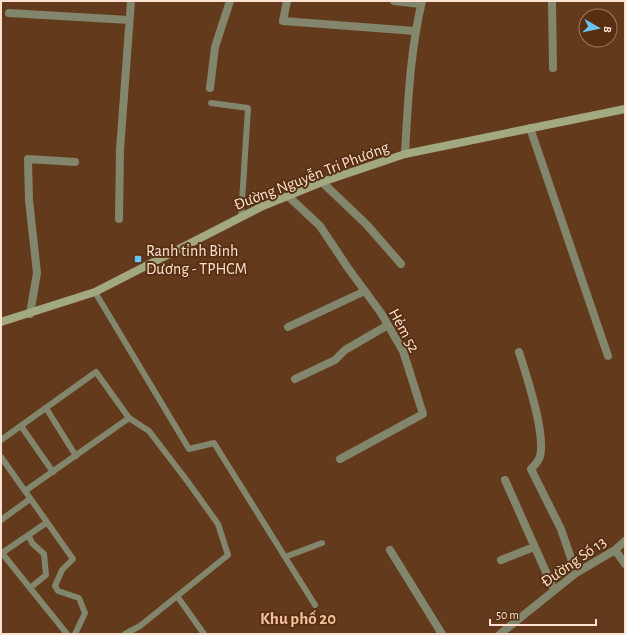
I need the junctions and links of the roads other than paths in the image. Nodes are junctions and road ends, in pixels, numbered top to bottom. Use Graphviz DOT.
graph roads {
  1 [pos="131,1"];
  2 [pos="230,1"];
  3 [pos="287,1"];
  4 [pos="394,1"];
  5 [pos="552,1"];
  6 [pos="422,2"];
  7 [pos="8,13"];
  8 [pos="129,20"];
  9 [pos="415,31"];
  10 [pos="553,68"];
  11 [pos="210,88"];
  12 [pos="211,103"];
  13 [pos="625,109"];
  14 [pos="530,128"];
  15 [pos="406,154"];
  16 [pos="75,162"];
  17 [pos="322,182"];
  18 [pos="288,196"];
  19 [pos="242,216"];
  20 [pos="119,219"];
  21 [pos="401,264"];
  22 [pos="365,291"];
  23 [pos="95,292"];
  24 [pos="30,314"];
  25 [pos="1,322"];
  26 [pos="388,325"];
  27 [pos="288,327"];
  28 [pos="519,352"];
  29 [pos="608,356"];
  30 [pos="295,379"];
  31 [pos="46,408"];
  32 [pos="129,418"];
  33 [pos="21,426"];
  34 [pos="1,440"];
  35 [pos="76,456"];
  36 [pos="340,459"];
  37 [pos="2,461"];
  38 [pos="53,472"];
  39 [pos="505,480"];
  40 [pos="25,491"];
  41 [pos="30,499"];
  42 [pos="1,520"];
  43 [pos="46,523"];
  44 [pos="28,536"];
  45 [pos="625,540"];
  46 [pos="322,543"];
  47 [pos="534,547"];
  48 [pos="390,550"];
  49 [pos="615,550"];
  50 [pos="2,553"];
  51 [pos="285,558"];
  52 [pos="501,560"];
  53 [pos="625,564"];
  54 [pos="576,573"];
  55 [pos="30,588"];
  56 [pos="554,590"];
  57 [pos="177,596"];
  58 [pos="315,605"];
  59 [pos="66,634"];
  60 [pos="75,634"];
  61 [pos="125,634"];
  62 [pos="204,634"];
  63 [pos="442,634"];
  64 [pos="500,634"];
  1 -- 8 [label="street"];
  2 -- 11 [label="street"];
  3 -- 9 [label="street"];
  4 -- 6 [label="street"];
  5 -- 10 [label="street"];
  6 -- 9 [label="street"];
  7 -- 8 [label="street"];
  8 -- 20 [label="street"];
  9 -- 15 [label="street"];
  12 -- 19 [label="lane"];
  13 -- 14 [label="main road, Đường Nguyễn Tri Phương"];
  14 -- 15 [label="main road, Đường Nguyễn Tri Phương"];
  14 -- 29 [label="street"];
  15 -- 17 [label="main road, Đường Nguyễn Tri Phương"];
  16 -- 24 [label="street"];
  17 -- 18 [label="main road, Đường Nguyễn Tri Phương"];
  17 -- 21 [label="street"];
  18 -- 19 [label="main road, Đường Nguyễn Tri Phương"];
  18 -- 22 [label="street, Hẻm 52"];
  19 -- 23 [label="main road, Đường Nguyễn Tri Phương"];
  22 -- 26 [label="street, Hẻm 52"];
  22 -- 27 [label="street"];
  23 -- 24 [label="main road, Đường Nguyễn Tri Phương"];
  23 -- 51 [label="lane"];
  24 -- 25 [label="main road, Đường Nguyễn Tri Phương"];
  26 -- 30 [label="street"];
  26 -- 36 [label="street, Hẻm 52"];
  28 -- 54 [label="street"];
  31 -- 32 [label="lane"];
  31 -- 33 [label="lane"];
  31 -- 35 [label="lane"];
  32 -- 35 [label="lane"];
  32 -- 57 [label="lane"];
  33 -- 34 [label="lane"];
  33 -- 38 [label="lane"];
  35 -- 38 [label="lane"];
  37 -- 40 [label="lane"];
  38 -- 40 [label="lane"];
  39 -- 47 [label="street"];
  40 -- 41 [label="lane"];
  41 -- 42 [label="lane"];
  41 -- 43 [label="lane"];
  43 -- 44 [label="lane"];
  43 -- 60 [label="lane"];
  44 -- 50 [label="lane"];
  44 -- 55 [label="lane"];
  45 -- 49 [label="street, Đường Số 13"];
  46 -- 51 [label="lane"];
  47 -- 52 [label="street"];
  47 -- 56 [label="street"];
  48 -- 63 [label="street"];
  49 -- 53 [label="street"];
  49 -- 54 [label="street, Đường Số 13"];
  50 -- 55 [label="lane"];
  51 -- 58 [label="lane"];
  54 -- 56 [label="street, Đường Số 13"];
  55 -- 59 [label="lane"];
  56 -- 64 [label="street, Đường Số 13"];
  57 -- 61 [label="lane"];
  57 -- 62 [label="lane"];
}
